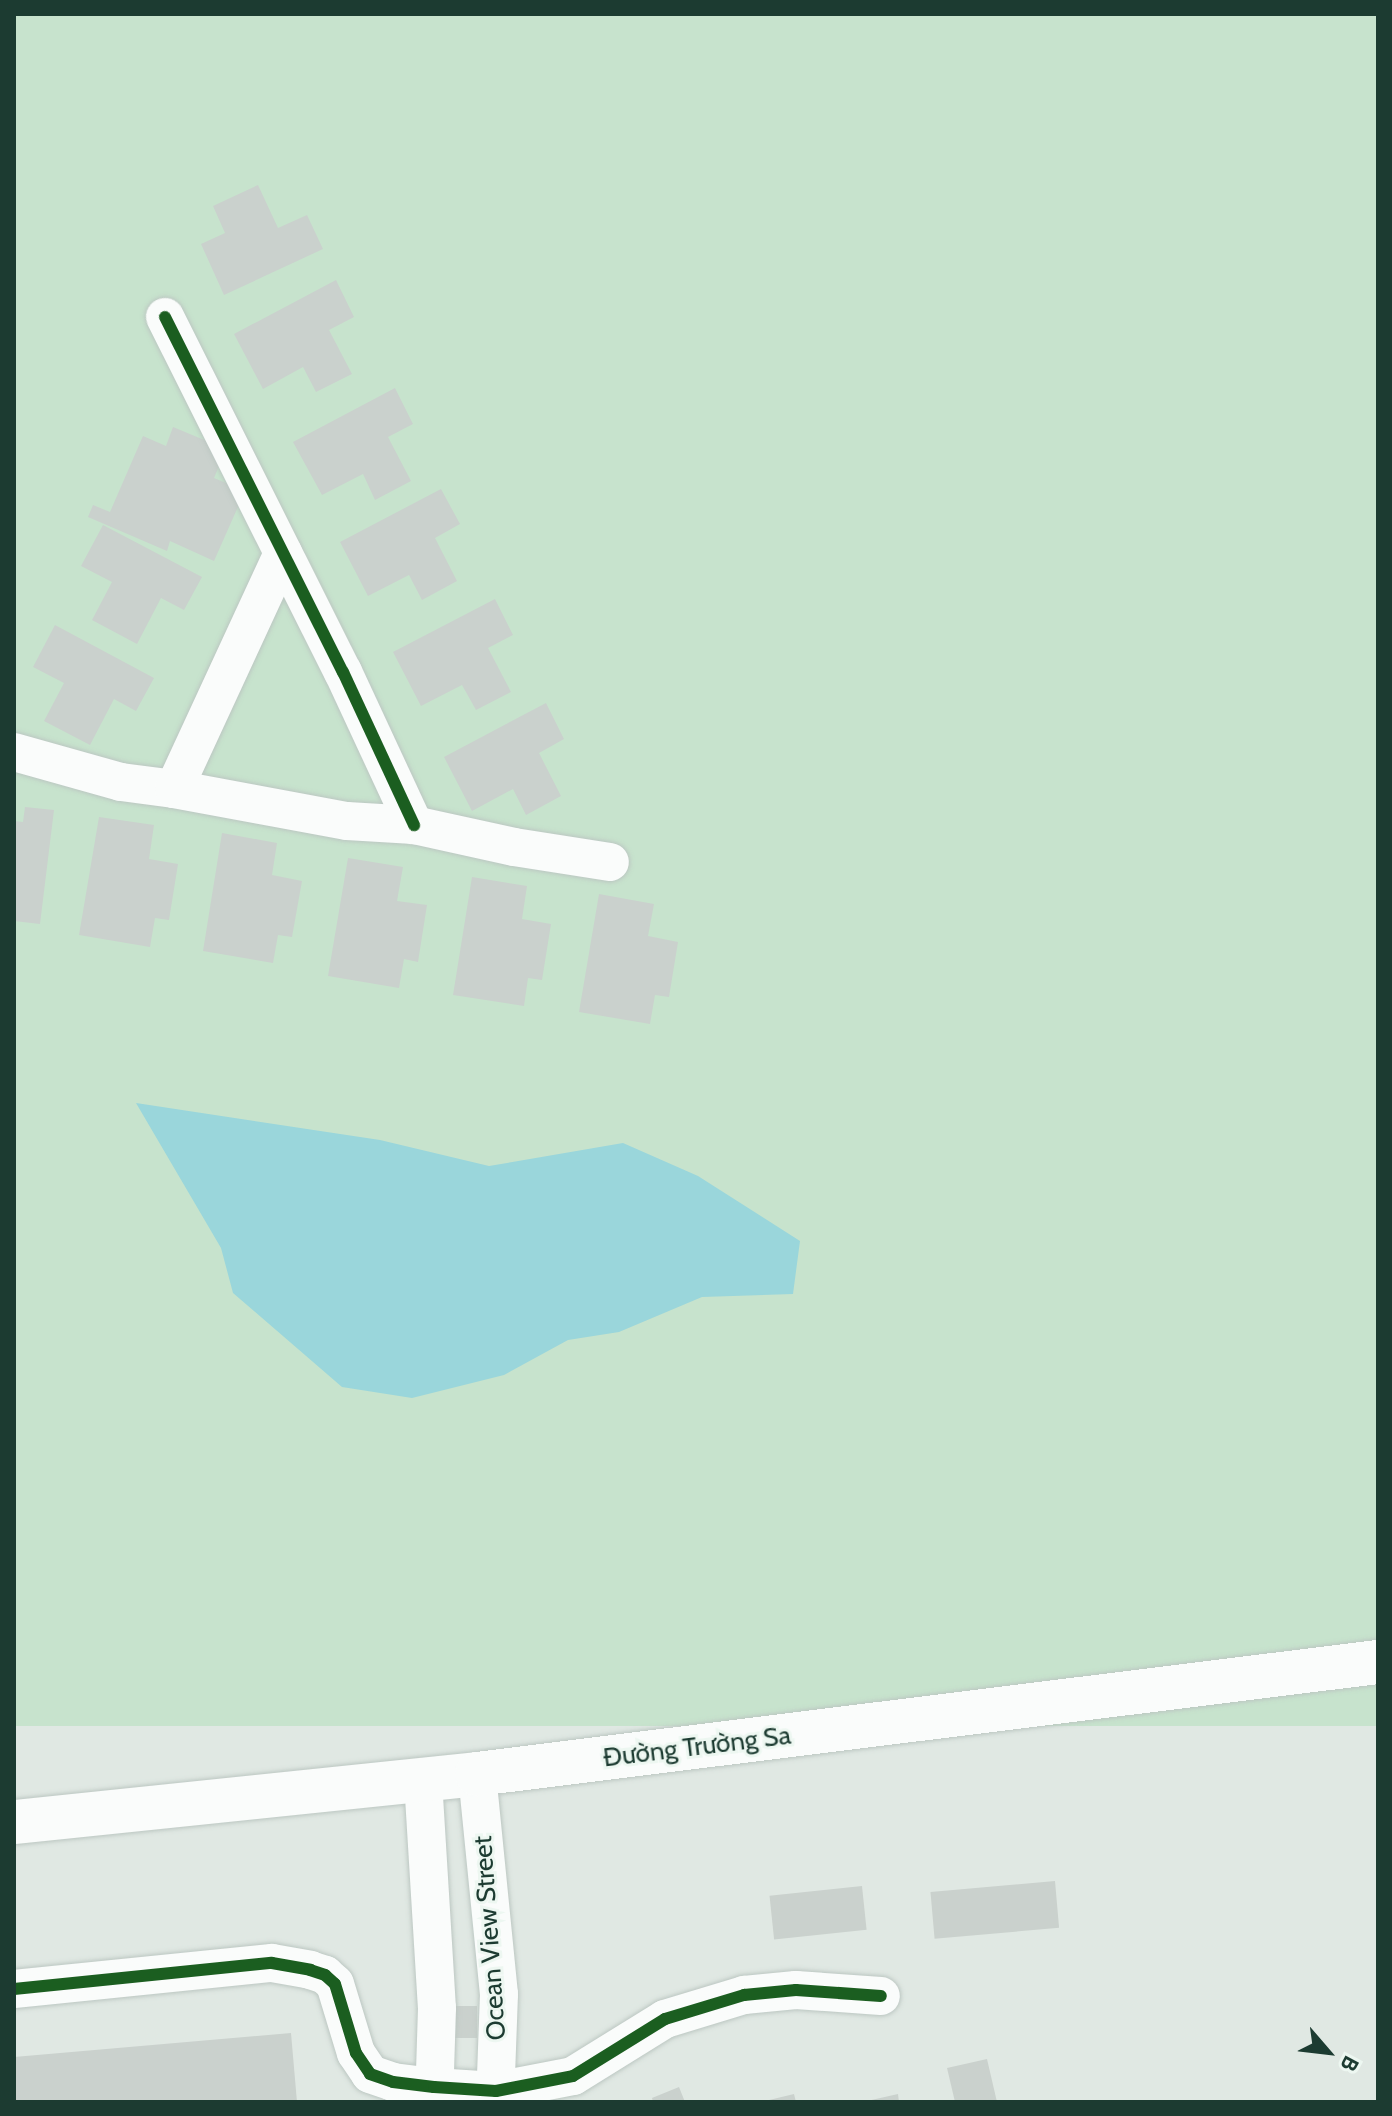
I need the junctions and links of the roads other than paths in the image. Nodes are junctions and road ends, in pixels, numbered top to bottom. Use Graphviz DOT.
graph roads {
  1 [pos="165,317"];
  2 [pos="283,553"];
  3 [pos="14,752"];
  4 [pos="174,789"];
  5 [pos="414,825"];
  6 [pos="610,862"];
  7 [pos="1378,1662"];
  8 [pos="477,1774"];
  9 [pos="423,1780"];
  10 [pos="14,1822"];
  11 [pos="14,1989"];
  12 [pos="881,1996"];
  13 [pos="434,2095"];
  14 [pos="496,2096"];
  1 -- 2 [label="street"];
  2 -- 4 [label="street"];
  2 -- 5 [label="street"];
  3 -- 4 [label="street"];
  4 -- 5 [label="street"];
  5 -- 6 [label="street"];
  7 -- 8 [label="main road, Đường Trường Sa"];
  8 -- 9 [label="main road, Đường Trường Sa"];
  8 -- 14 [label="street, Ocean View Street"];
  9 -- 10 [label="main road, Đường Trường Sa"];
  9 -- 13 [label="street"];
  11 -- 13 [label="street"];
  12 -- 14 [label="street"];
  13 -- 14 [label="street"];
}
